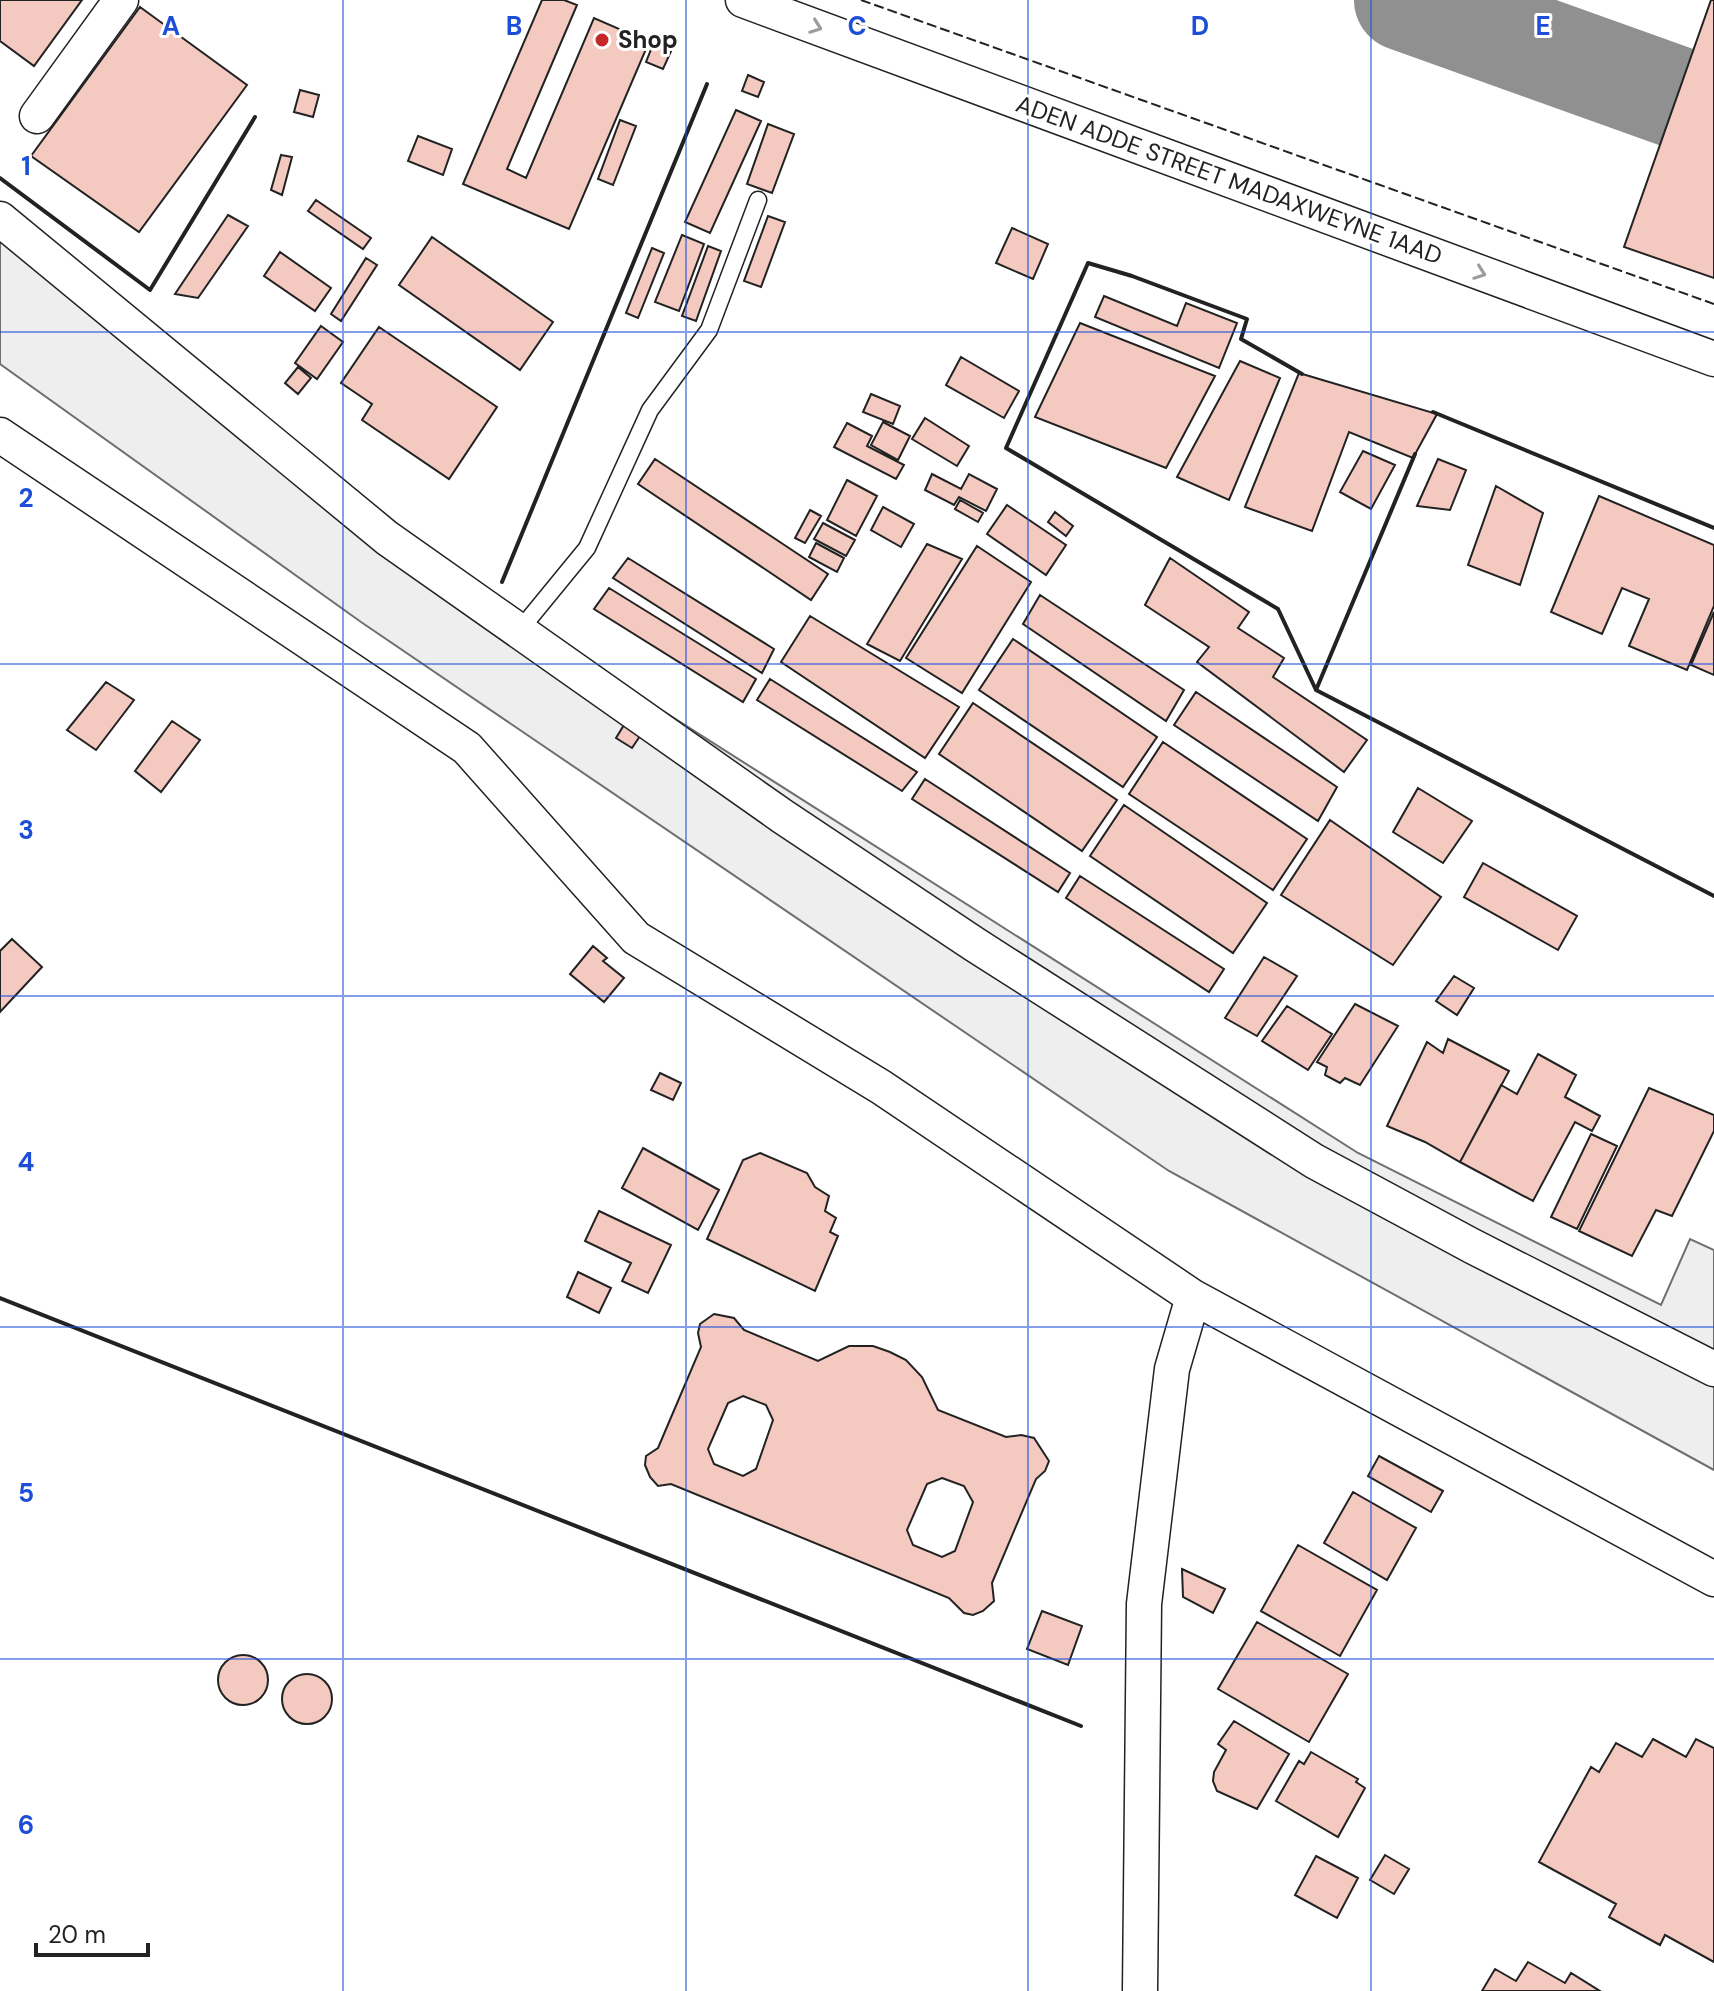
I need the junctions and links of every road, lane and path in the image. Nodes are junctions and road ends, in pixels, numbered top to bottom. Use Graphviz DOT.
graph roads {
  1 [pos="121,0"];
  2 [pos="743,0"];
  3 [pos="37,116"];
  4 [pos="758,200"];
  5 [pos="0,219"];
  6 [pos="1714,359"];
  7 [pos="0,435"];
  8 [pos="519,631"];
  9 [pos="1193,1297"];
  10 [pos="1714,1369"];
  11 [pos="1714,1579"];
  12 [pos="1140,1991"];
  1 -- 3 [label="street"];
  2 -- 6 [label="street, ADEN ADDE STREET MADAXWEYNE 1AAD, one-way"];
  4 -- 8 [label="lane"];
  5 -- 8 [label="street"];
  7 -- 9 [label="street"];
  8 -- 10 [label="street"];
  9 -- 11 [label="street"];
  9 -- 12 [label="street"];
}
